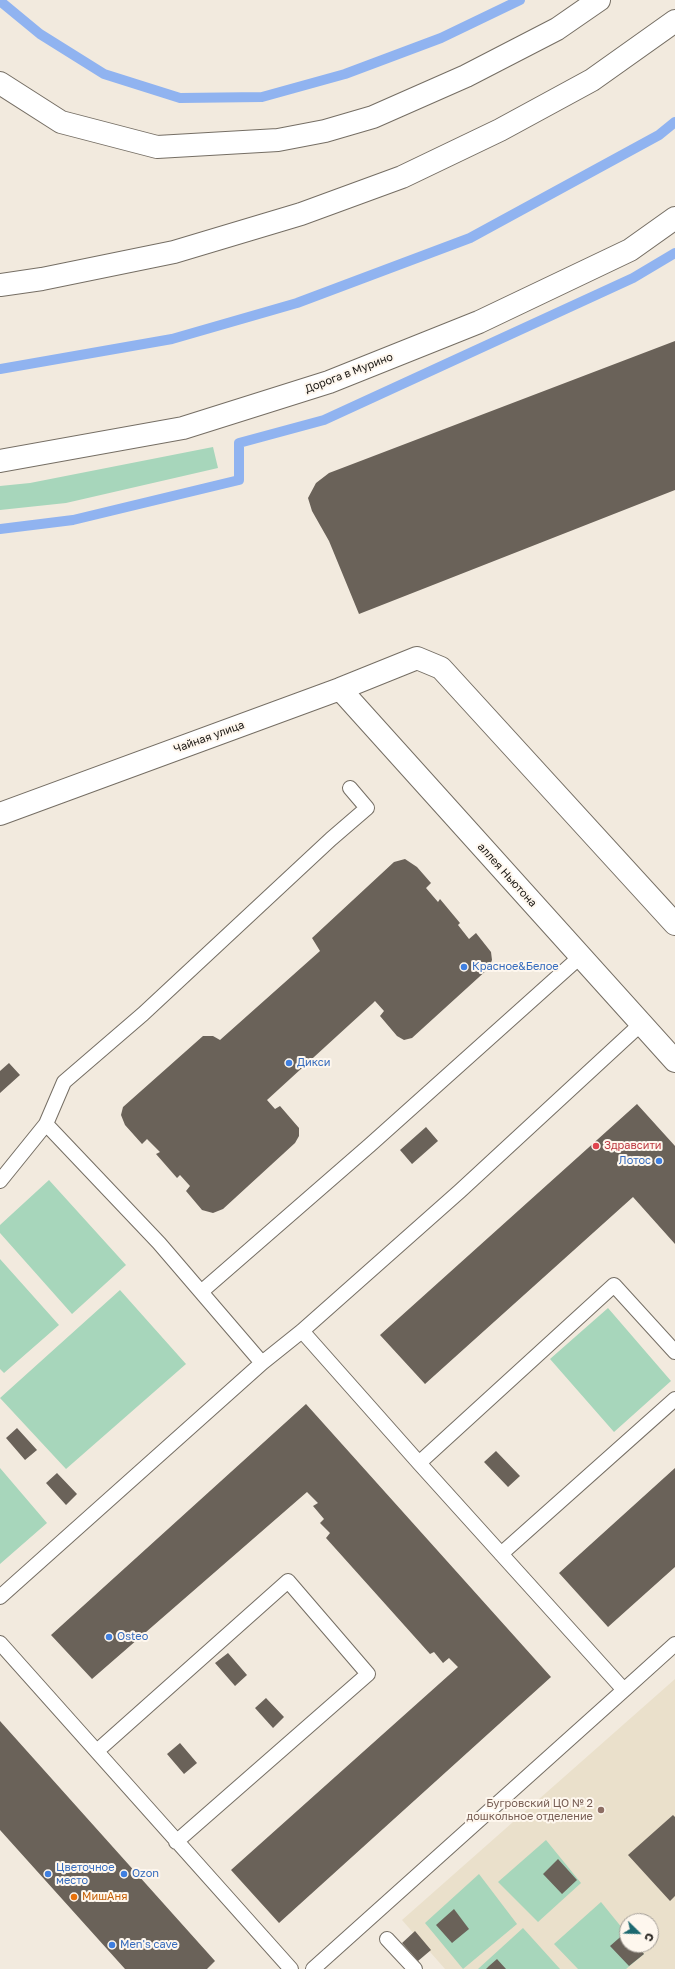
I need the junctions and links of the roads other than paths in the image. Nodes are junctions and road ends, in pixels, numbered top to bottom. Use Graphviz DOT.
graph roads {
  1 [pos="599,0"];
  2 [pos="675,21"];
  3 [pos="0,83"];
  4 [pos="675,218"];
  5 [pos="0,285"];
  6 [pos="0,461"];
  7 [pos="340,689"];
  8 [pos="350,788"];
  9 [pos="0,814"];
  10 [pos="675,924"];
  11 [pos="581,956"];
  12 [pos="642,1023"];
  13 [pos="675,1061"];
  14 [pos="46,1124"];
  15 [pos="0,1181"];
  16 [pos="201,1292"];
  17 [pos="302,1331"];
  18 [pos="675,1352"];
  19 [pos="262,1363"];
  20 [pos="675,1400"];
  21 [pos="419,1463"];
  22 [pos="500,1554"];
  23 [pos="0,1597"];
  24 [pos="0,1643"];
  25 [pos="675,1644"];
  26 [pos="624,1690"];
  27 [pos="97,1751"];
  28 [pos="176,1842"];
  29 [pos="387,1939"];
  30 [pos="291,1969"];
  31 [pos="313,1969"];
  32 [pos="415,1969"];
  1 -- 3 [label="street"];
  2 -- 5 [label="street"];
  4 -- 6 [label="street, Дорога в Мурино"];
  7 -- 9 [label="street, Чайная улица"];
  7 -- 10 [label="street, Чайная улица"];
  7 -- 11 [label="street, аллея Ньютона"];
  8 -- 14 [label="lane"];
  11 -- 12 [label="street, аллея Ньютона"];
  11 -- 16 [label="lane"];
  12 -- 13 [label="street, аллея Ньютона"];
  12 -- 17 [label="lane"];
  14 -- 15 [label="lane"];
  14 -- 16 [label="lane"];
  16 -- 19 [label="lane"];
  17 -- 19 [label="lane"];
  17 -- 21 [label="lane"];
  18 -- 21 [label="lane"];
  19 -- 23 [label="lane"];
  20 -- 22 [label="lane"];
  21 -- 22 [label="lane"];
  22 -- 26 [label="lane"];
  24 -- 27 [label="lane"];
  25 -- 26 [label="lane"];
  26 -- 31 [label="lane"];
  27 -- 28 [label="lane"];
  27 -- 28 [label="lane"];
  28 -- 30 [label="lane"];
  29 -- 32 [label="lane"];
}
